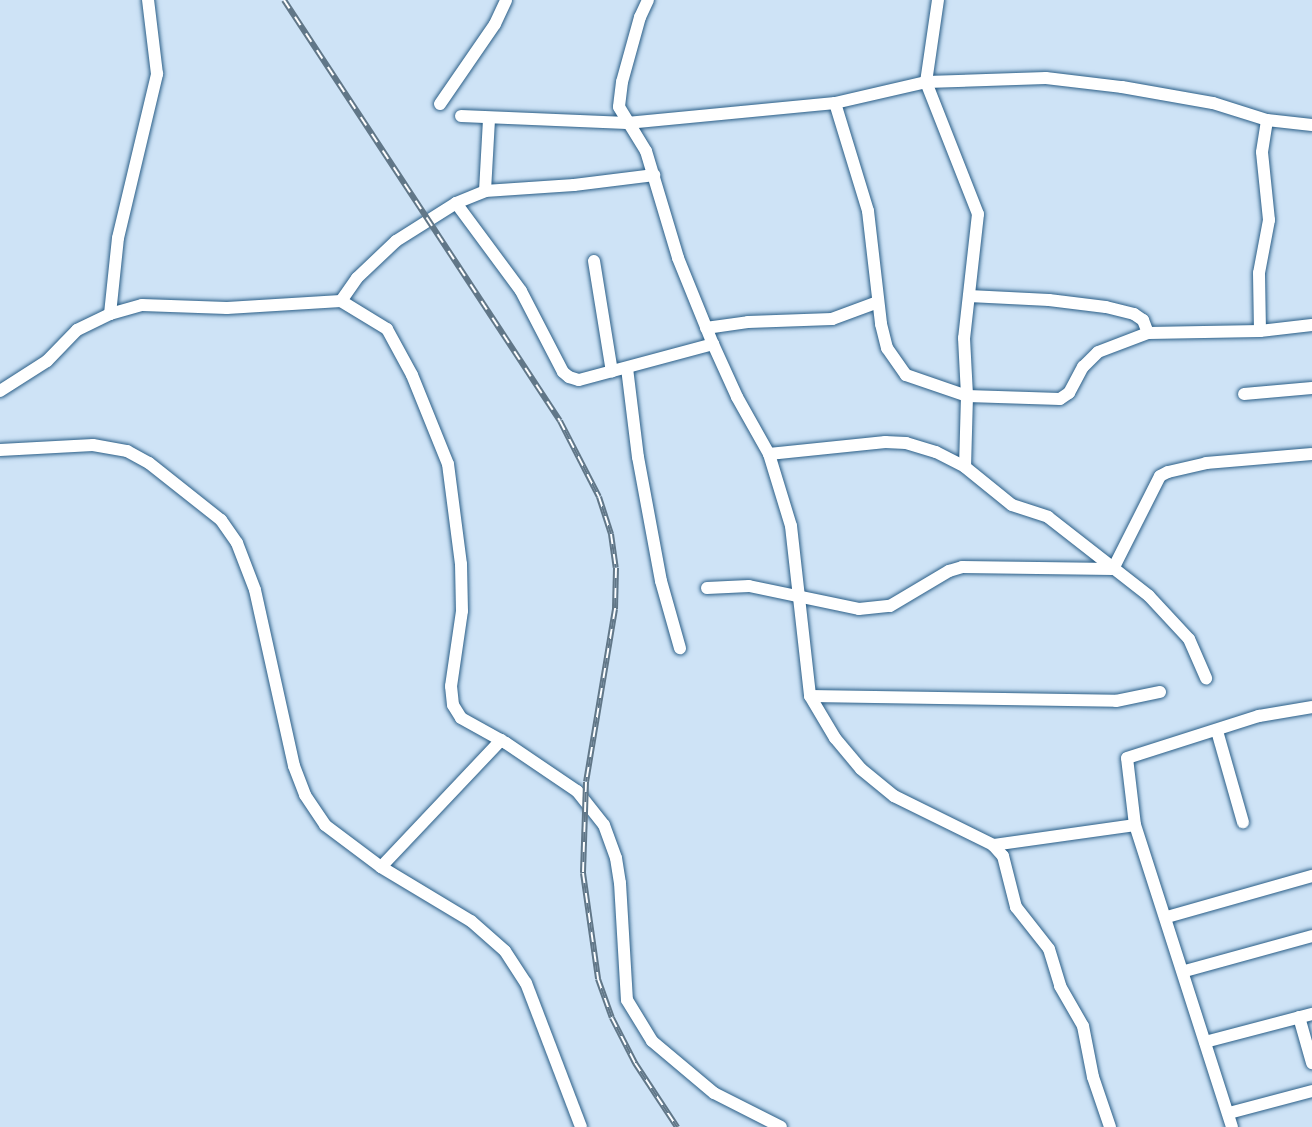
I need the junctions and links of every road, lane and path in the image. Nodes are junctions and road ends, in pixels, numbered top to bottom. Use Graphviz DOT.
graph roads {
  1 [pos="148,0"];
  2 [pos="506,0"];
  3 [pos="648,0"];
  4 [pos="938,0"];
  5 [pos="926,82"];
  6 [pos="835,103"];
  7 [pos="440,104"];
  8 [pos="461,117"];
  9 [pos="489,120"];
  10 [pos="1268,120"];
  11 [pos="627,123"];
  12 [pos="1312,125"];
  13 [pos="654,175"];
  14 [pos="485,191"];
  15 [pos="456,203"];
  16 [pos="593,261"];
  17 [pos="969,296"];
  18 [pos="341,302"];
  19 [pos="878,302"];
  20 [pos="110,314"];
  21 [pos="1312,325"];
  22 [pos="706,328"];
  23 [pos="1260,331"];
  24 [pos="1148,333"];
  25 [pos="713,344"];
  26 [pos="627,368"];
  27 [pos="612,372"];
  28 [pos="1312,388"];
  29 [pos="0,391"];
  30 [pos="1244,394"];
  31 [pos="967,396"];
  32 [pos="0,450"];
  33 [pos="769,454"];
  34 [pos="1312,454"];
  35 [pos="965,467"];
  36 [pos="1113,569"];
  37 [pos="707,588"];
  38 [pos="800,597"];
  39 [pos="680,648"];
  40 [pos="1206,678"];
  41 [pos="1160,692"];
  42 [pos="810,696"];
  43 [pos="1312,707"];
  44 [pos="1217,731"];
  45 [pos="501,740"];
  46 [pos="1242,822"];
  47 [pos="1135,825"];
  48 [pos="993,845"];
  49 [pos="382,867"];
  50 [pos="1312,876"];
  51 [pos="1167,918"];
  52 [pos="1312,936"];
  53 [pos="1185,971"];
  54 [pos="1305,1015"];
  55 [pos="1205,1042"];
  56 [pos="1312,1063"];
  57 [pos="1312,1091"];
  58 [pos="1229,1113"];
  59 [pos="581,1127"];
  60 [pos="781,1127"];
  61 [pos="1110,1127"];
  62 [pos="1232,1127"];
  1 -- 20 [label="street"];
  2 -- 7 [label="street"];
  3 -- 11 [label="street"];
  4 -- 5 [label="street"];
  5 -- 6 [label="street"];
  5 -- 10 [label="street"];
  5 -- 17 [label="street"];
  6 -- 11 [label="street"];
  6 -- 19 [label="street"];
  8 -- 9 [label="street"];
  9 -- 11 [label="street"];
  9 -- 14 [label="street"];
  10 -- 12 [label="street"];
  10 -- 23 [label="street"];
  11 -- 13 [label="street"];
  13 -- 14 [label="street"];
  13 -- 22 [label="street"];
  14 -- 15 [label="street"];
  15 -- 18 [label="street"];
  15 -- 27 [label="street"];
  16 -- 27 [label="street"];
  17 -- 24 [label="street"];
  17 -- 31 [label="street"];
  18 -- 20 [label="street"];
  18 -- 45 [label="street"];
  19 -- 22 [label="street"];
  19 -- 31 [label="street"];
  20 -- 29 [label="street"];
  21 -- 23 [label="street"];
  22 -- 25 [label="street"];
  23 -- 24 [label="street"];
  24 -- 31 [label="street"];
  25 -- 26 [label="street"];
  25 -- 33 [label="street"];
  26 -- 27 [label="street"];
  26 -- 39 [label="street"];
  28 -- 30 [label="street"];
  31 -- 35 [label="street"];
  32 -- 49 [label="street"];
  33 -- 35 [label="street"];
  33 -- 38 [label="street"];
  34 -- 36 [label="street"];
  35 -- 36 [label="street"];
  36 -- 38 [label="street"];
  36 -- 40 [label="street"];
  37 -- 38 [label="street"];
  38 -- 42 [label="street"];
  41 -- 42 [label="street"];
  42 -- 48 [label="street"];
  43 -- 44 [label="street"];
  44 -- 46 [label="street"];
  44 -- 47 [label="street"];
  45 -- 49 [label="street"];
  45 -- 60 [label="street"];
  47 -- 48 [label="street"];
  47 -- 51 [label="street"];
  48 -- 61 [label="street"];
  49 -- 59 [label="street"];
  50 -- 51 [label="street"];
  51 -- 53 [label="street"];
  52 -- 53 [label="street"];
  53 -- 55 [label="street"];
  54 -- 55 [label="street"];
  54 -- 56 [label="street"];
  55 -- 58 [label="street"];
  57 -- 58 [label="street"];
  58 -- 62 [label="street"];
}
